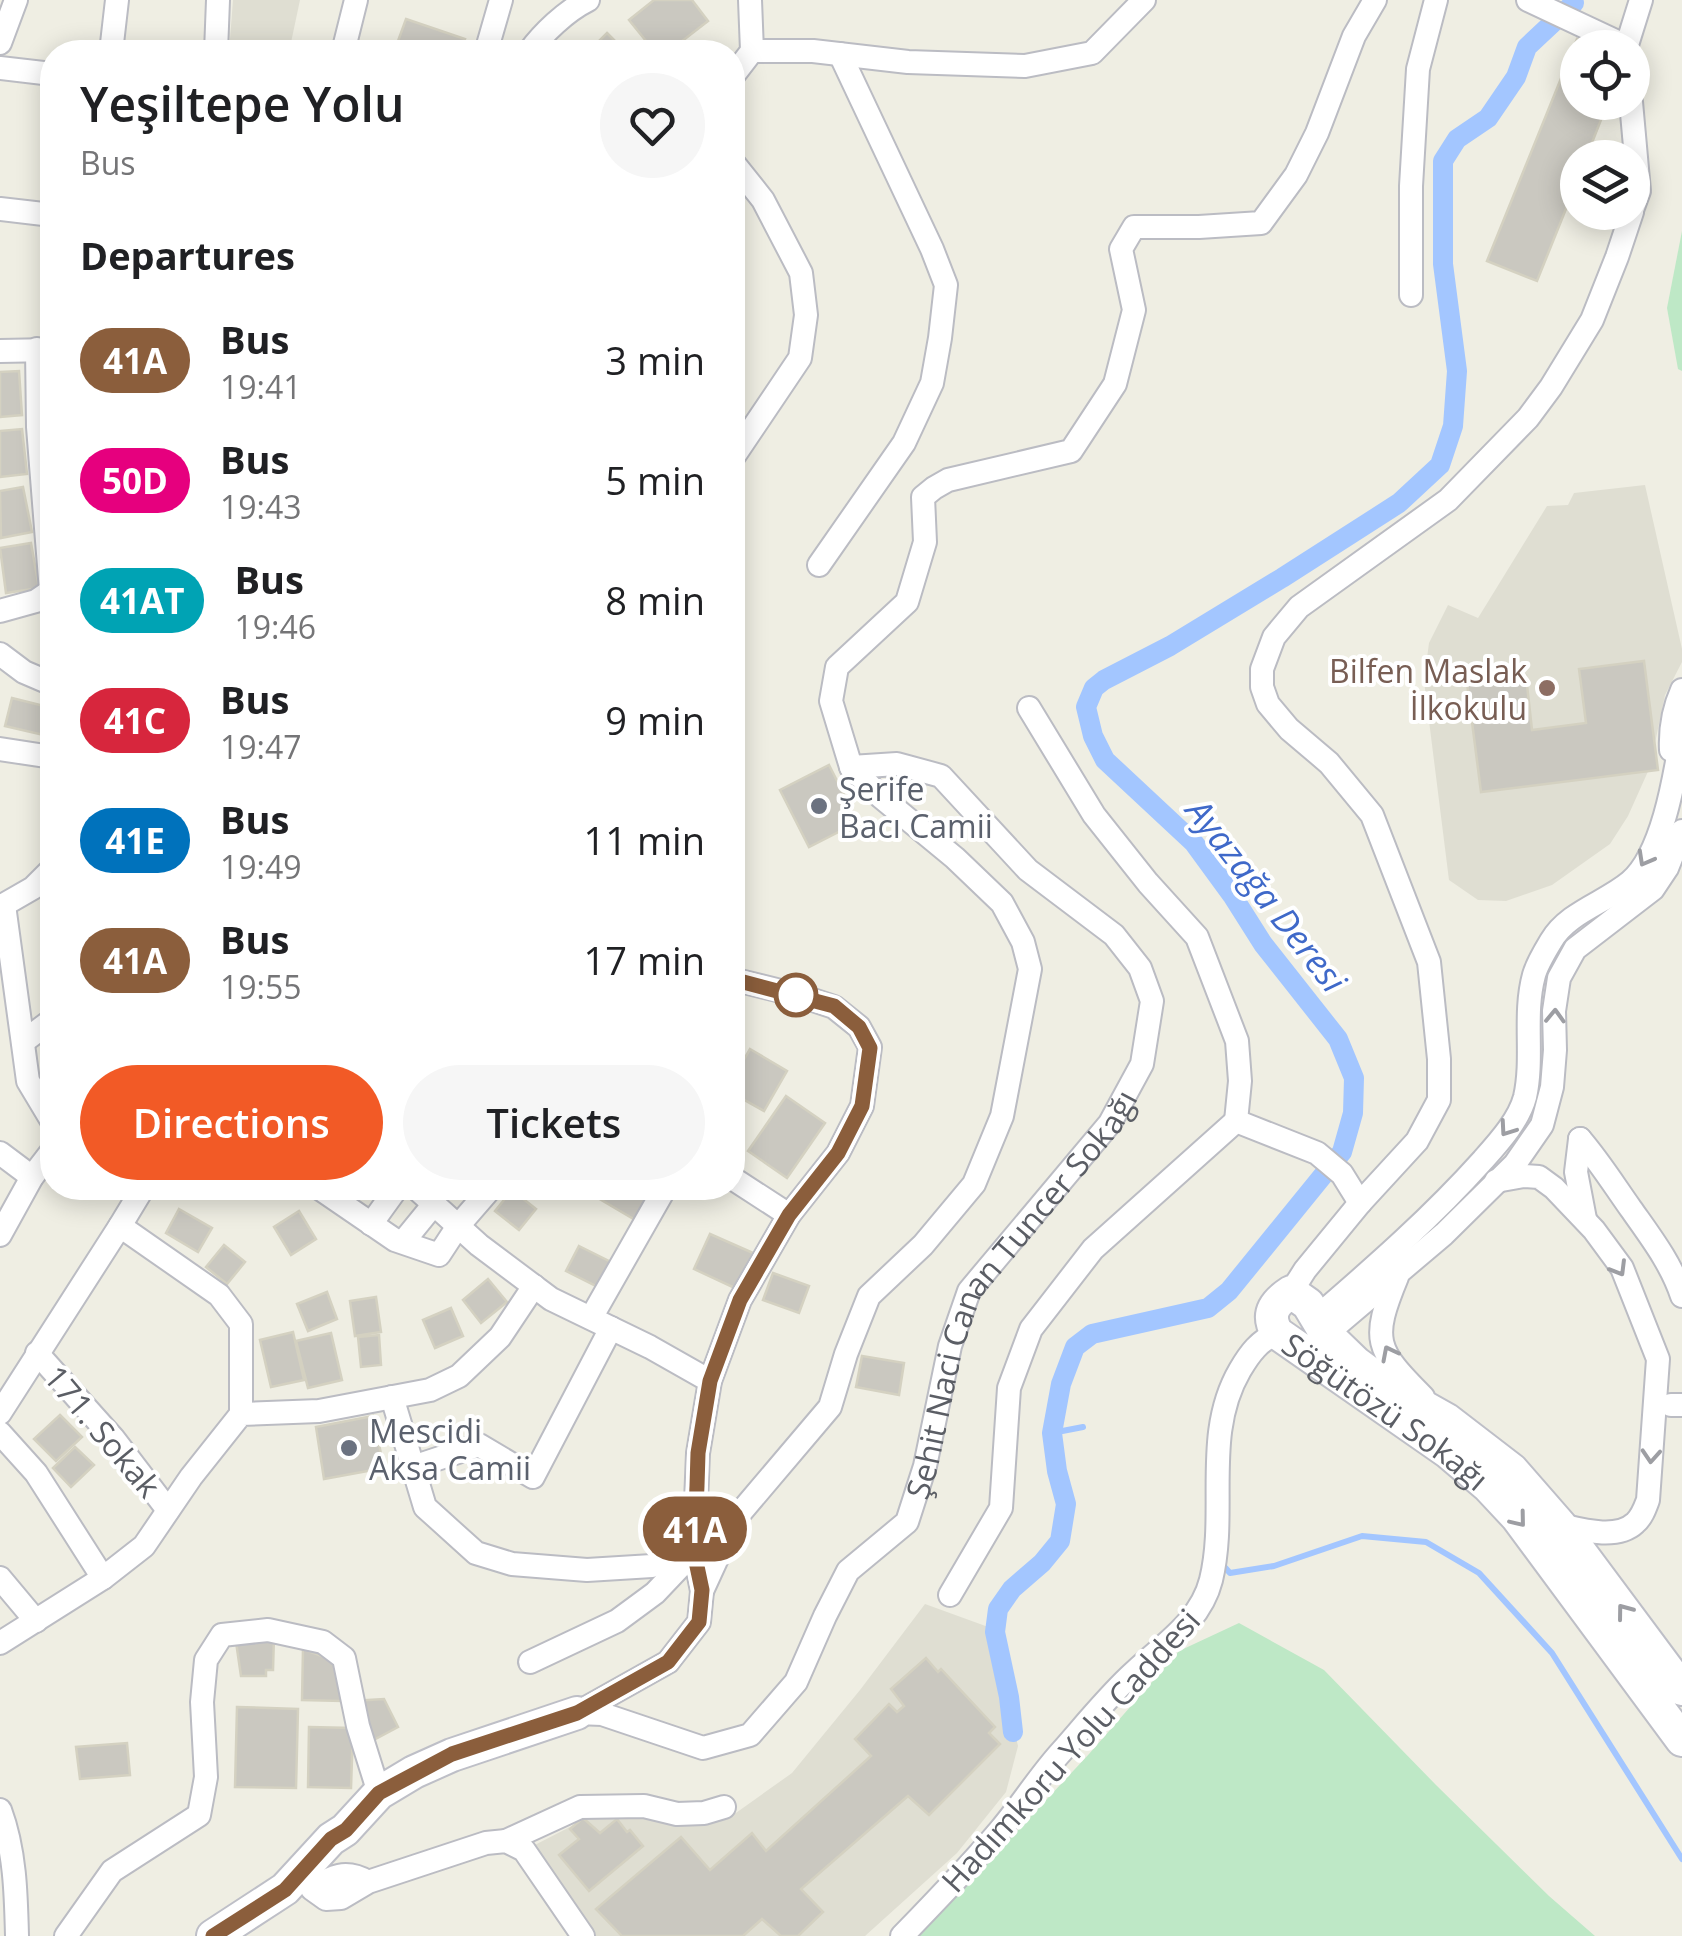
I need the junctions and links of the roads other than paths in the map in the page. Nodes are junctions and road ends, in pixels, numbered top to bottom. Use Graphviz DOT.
graph roads {
  1 [pos="16,0"];
  2 [pos="117,0"];
  3 [pos="218,0"];
  4 [pos="356,0"];
  5 [pos="501,0"];
  6 [pos="588,0"];
  7 [pos="750,0"];
  8 [pos="1144,0"];
  9 [pos="1375,0"];
  10 [pos="1436,0"];
  11 [pos="1641,0"];
  12 [pos="1534,3"];
  13 [pos="1588,30"];
  14 [pos="1631,30"];
  15 [pos="112,40"];
  16 [pos="216,40"];
  17 [pos="346,40"];
  18 [pos="489,40"];
  19 [pos="540,40"];
  20 [pos="0,43"];
  21 [pos="752,50"];
  22 [pos="840,54"];
  23 [pos="745,59"];
  24 [pos="0,68"];
  25 [pos="40,73"];
  26 [pos="745,177"];
  27 [pos="0,209"];
  28 [pos="40,214"];
  29 [pos="1626,230"];
  30 [pos="1411,295"];
  31 [pos="40,350"];
  32 [pos="0,351"];
  33 [pos="40,406"];
  34 [pos="745,440"];
  35 [pos="40,451"];
  36 [pos="820,565"];
  37 [pos="40,598"];
  38 [pos="0,612"];
  39 [pos="0,654"];
  40 [pos="40,679"];
  41 [pos="1682,690"];
  42 [pos="1029,708"];
  43 [pos="1682,733"];
  44 [pos="0,749"];
  45 [pos="40,755"];
  46 [pos="851,767"];
  47 [pos="1672,792"];
  48 [pos="1682,831"];
  49 [pos="40,881"];
  50 [pos="2,906"];
  51 [pos="745,982"];
  52 [pos="40,1029"];
  53 [pos="23,1042"];
  54 [pos="40,1100"];
  55 [pos="1236,1121"];
  56 [pos="0,1153"];
  57 [pos="40,1167"];
  58 [pos="32,1177"];
  59 [pos="1496,1181"];
  60 [pos="745,1186"];
  61 [pos="135,1200"];
  62 [pos="337,1200"];
  63 [pos="389,1200"];
  64 [pos="430,1200"];
  65 [pos="481,1200"];
  66 [pos="659,1200"];
  67 [pos="1360,1203"];
  68 [pos="434,1204"];
  69 [pos="1628,1206"];
  70 [pos="789,1215"];
  71 [pos="372,1224"];
  72 [pos="120,1226"];
  73 [pos="458,1226"];
  74 [pos="1590,1226"];
  75 [pos="0,1234"];
  76 [pos="403,1242"];
  77 [pos="1400,1270"];
  78 [pos="534,1286"];
  79 [pos="1290,1292"];
  80 [pos="1682,1296"];
  81 [pos="601,1323"];
  82 [pos="1305,1333"];
  83 [pos="37,1353"];
  84 [pos="710,1381"];
  85 [pos="392,1397"];
  86 [pos="0,1413"];
  87 [pos="241,1414"];
  88 [pos="1447,1420"];
  89 [pos="0,1433"];
  90 [pos="413,1467"];
  91 [pos="168,1510"];
  92 [pos="1560,1526"];
  93 [pos="694,1552"];
  94 [pos="0,1578"];
  95 [pos="103,1578"];
  96 [pos="702,1590"];
  97 [pos="950,1596"];
  98 [pos="36,1621"];
  99 [pos="0,1643"];
  100 [pos="530,1662"];
  101 [pos="1682,1689"];
  102 [pos="577,1713"];
  103 [pos="1682,1740"];
  104 [pos="379,1793"];
  105 [pos="724,1808"];
  106 [pos="0,1810"];
  107 [pos="506,1841"];
  108 [pos="305,1883"];
  109 [pos="17,1936"];
  110 [pos="66,1936"];
  111 [pos="213,1936"];
  112 [pos="245,1936"];
  113 [pos="582,1936"];
  114 [pos="902,1936"];
  1 -- 20 [label="street"];
  2 -- 15 [label="street"];
  3 -- 16 [label="street"];
  4 -- 17 [label="street"];
  5 -- 18 [label="street"];
  6 -- 19 [label="street"];
  7 -- 21 [label="street"];
  8 -- 22 [label="street"];
  9 -- 46 [label="street"];
  10 -- 30 [label="street"];
  11 -- 14 [label="street"];
  12 -- 13 [label="street"];
  21 -- 22 [label="street"];
  21 -- 23 [label="street"];
  22 -- 36 [label="street"];
  24 -- 25 [label="street"];
  26 -- 34 [label="street"];
  27 -- 28 [label="street"];
  29 -- 67 [label="street"];
  31 -- 32 [label="street"];
  33 -- 35 [label="street"];
  37 -- 38 [label="street"];
  39 -- 40 [label="street"];
  41 -- 47 [label="street"];
  42 -- 55 [label="street"];
  43 -- 47 [label="street"];
  44 -- 45 [label="street"];
  46 -- 96 [label="street"];
  46 -- 102 [label="street, Şehit Naci Canan Tuncer Sokağı"];
  47 -- 82 [label="street, one-way"];
  59 -- 48 [label="street, one-way"];
  49 -- 50 [label="street"];
  50 -- 53 [label="street"];
  51 -- 70 [label="street"];
  52 -- 53 [label="street"];
  53 -- 54 [label="street"];
  55 -- 67 [label="street"];
  55 -- 97 [label="street, Şehit Naci Canan Tuncer Sokağı"];
  56 -- 58 [label="street"];
  57 -- 58 [label="street"];
  58 -- 75 [label="street"];
  59 -- 74 [label="street"];
  59 -- 77 [label="street"];
  60 -- 70 [label="street"];
  61 -- 72 [label="street"];
  62 -- 71 [label="street"];
  63 -- 71 [label="street"];
  64 -- 68 [label="street"];
  65 -- 73 [label="street"];
  66 -- 81 [label="street"];
  67 -- 79 [label="street"];
  68 -- 73 [label="street"];
  68 -- 76 [label="street"];
  69 -- 74 [label="street"];
  69 -- 74 [label="street"];
  69 -- 80 [label="street"];
  70 -- 84 [label="street"];
  71 -- 76 [label="street"];
  72 -- 83 [label="street"];
  72 -- 87 [label="street"];
  73 -- 76 [label="street"];
  73 -- 78 [label="street"];
  74 -- 92 [label="street, one-way"];
  77 -- 82 [label="street"];
  88 -- 77 [label="street, one-way"];
  78 -- 81 [label="street"];
  78 -- 85 [label="street"];
  79 -- 82 [label="street, Söğütözü Sokağı"];
  81 -- 84 [label="street"];
  81 -- 90 [label="street"];
  82 -- 88 [label="street, Söğütözü Sokağı"];
  82 -- 103 [label="street, Söğütözü Sokağı, one-way"];
  82 -- 114 [label="street, Hadımkoru Yolu Caddesi"];
  83 -- 86 [label="street"];
  83 -- 91 [label="street, 171. Sokak"];
  84 -- 93 [label="street"];
  85 -- 87 [label="street"];
  85 -- 90 [label="street"];
  87 -- 91 [label="street"];
  88 -- 92 [label="street, Söğütözü Sokağı"];
  89 -- 95 [label="street"];
  90 -- 93 [label="street"];
  91 -- 95 [label="street"];
  101 -- 92 [label="street, Söğütözü Sokağı, one-way"];
  93 -- 96 [label="street"];
  93 -- 100 [label="street"];
  94 -- 98 [label="street"];
  95 -- 98 [label="street"];
  96 -- 102 [label="street"];
  98 -- 99 [label="street"];
  102 -- 104 [label="street, Şehit Naci Canan Tuncer Sokağı"];
  104 -- 108 [label="street, Şehit Naci Canan Tuncer Sokağı"];
  104 -- 110 [label="street"];
  105 -- 107 [label="street"];
  106 -- 109 [label="street"];
  107 -- 108 [label="street"];
  107 -- 113 [label="street"];
  108 -- 111 [label="street, Şehit Naci Canan Tuncer Sokağı"];
  108 -- 112 [label="street, Şehit Naci Canan Tuncer Sokağı"];
}
